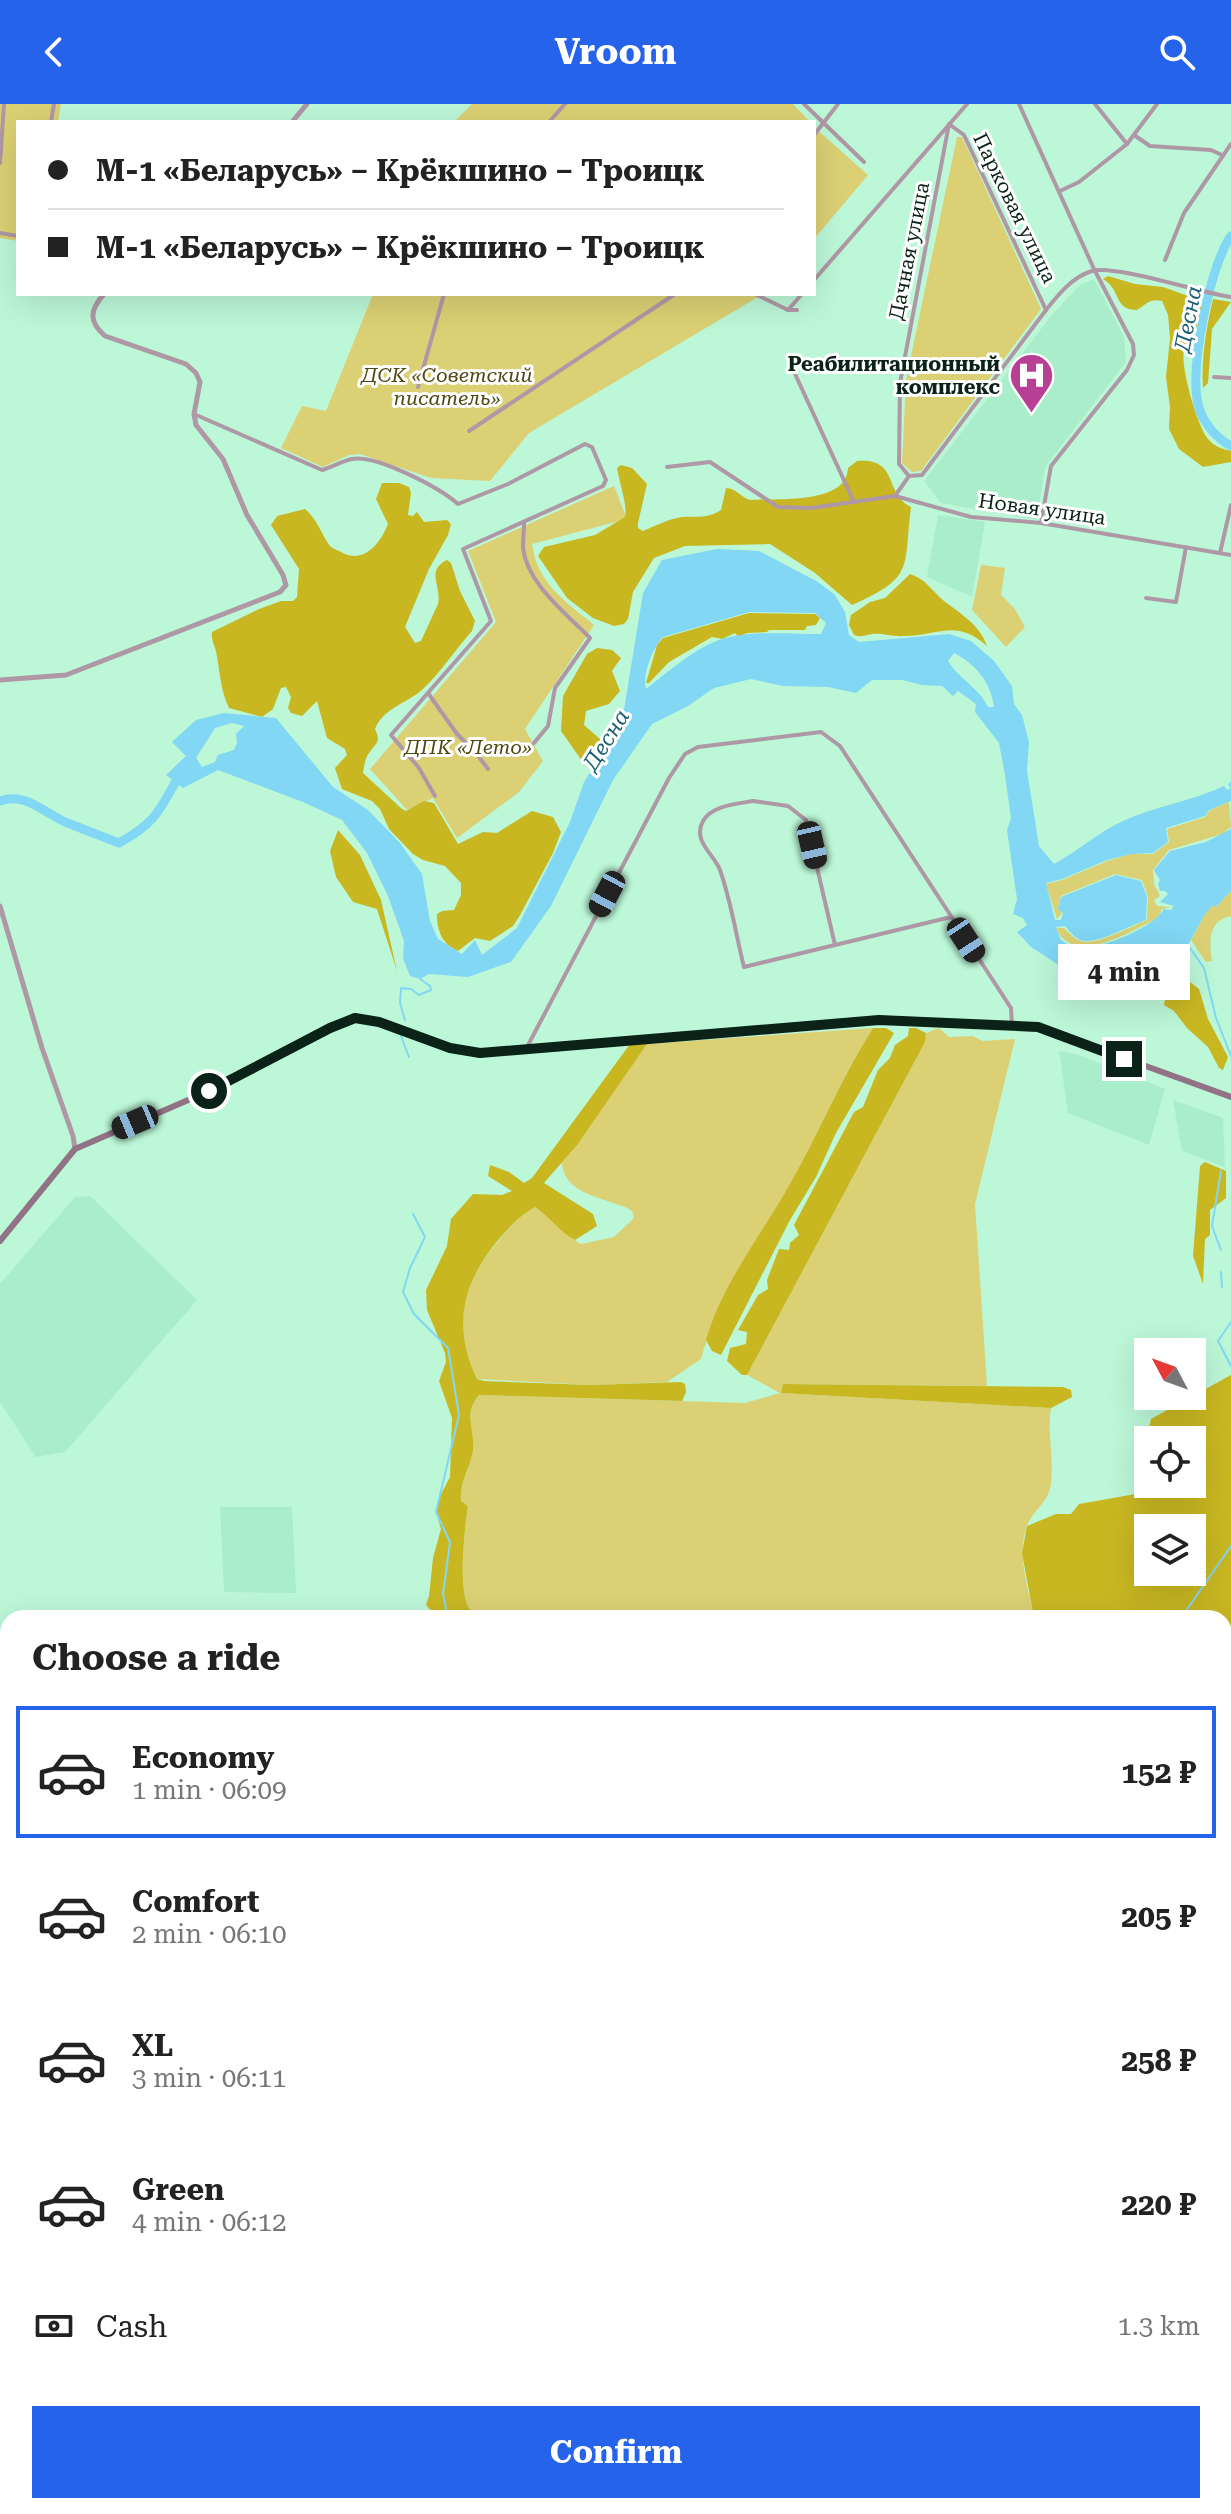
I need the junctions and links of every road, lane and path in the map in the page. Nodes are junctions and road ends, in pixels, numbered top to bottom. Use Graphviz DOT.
graph roads {
  1 [pos="4,104"];
  2 [pos="307,104"];
  3 [pos="565,104"];
  4 [pos="804,104"];
  5 [pos="838,104"];
  6 [pos="967,104"];
  7 [pos="1019,104"];
  8 [pos="1095,104"];
  9 [pos="1157,104"];
  10 [pos="294,120"];
  11 [pos="551,120"];
  12 [pos="949,124"];
  13 [pos="821,125"];
  14 [pos="816,132"];
  15 [pos="1134,135"];
  16 [pos="1127,144"];
  17 [pos="1231,144"];
  18 [pos="1223,155"];
  19 [pos="864,162"];
  20 [pos="0,163"];
  21 [pos="1060,191"];
  22 [pos="1165,260"];
  23 [pos="1094,269"];
  24 [pos="816,278"];
  25 [pos="95,296"];
  26 [pos="102,296"];
  27 [pos="443,296"];
  28 [pos="672,296"];
  29 [pos="758,296"];
  30 [pos="800,296"];
  31 [pos="1231,297"];
  32 [pos="98,301"];
  33 [pos="788,310"];
  34 [pos="797,310"];
  35 [pos="1046,310"];
  36 [pos="790,363"];
  37 [pos="1214,377"];
  38 [pos="1231,378"];
  39 [pos="418,387"];
  40 [pos="194,414"];
  41 [pos="469,431"];
  42 [pos="667,467"];
  43 [pos="909,476"];
  44 [pos="895,496"];
  45 [pos="854,502"];
  46 [pos="1231,505"];
  47 [pos="524,523"];
  48 [pos="1041,523"];
  49 [pos="1186,547"];
  50 [pos="1220,553"];
  51 [pos="1231,555"];
  52 [pos="286,585"];
  53 [pos="296,587"];
  54 [pos="1146,598"];
  55 [pos="0,680"];
  56 [pos="428,693"];
  57 [pos="534,743"];
  58 [pos="488,769"];
  59 [pos="435,796"];
  60 [pos="0,906"];
  61 [pos="951,917"];
  62 [pos="835,945"];
  63 [pos="1012,1026"];
  64 [pos="526,1049"];
  65 [pos="1231,1097"];
  66 [pos="75,1149"];
  67 [pos="0,1241"];
  1 -- 20 [label="street"];
  2 -- 10 [label="street"];
  3 -- 11 [label="street"];
  4 -- 13 [label="street"];
  5 -- 13 [label="street"];
  6 -- 12 [label="street"];
  7 -- 21 [label="street"];
  8 -- 16 [label="street"];
  9 -- 15 [label="street"];
  12 -- 24 [label="street"];
  12 -- 35 [label="street, Парковая улица"];
  12 -- 43 [label="street, Дачная улица"];
  13 -- 14 [label="street"];
  13 -- 19 [label="street"];
  15 -- 16 [label="street"];
  15 -- 18 [label="street"];
  16 -- 21 [label="street"];
  17 -- 18 [label="street"];
  18 -- 22 [label="street"];
  21 -- 23 [label="street"];
  23 -- 31 [label="street"];
  23 -- 35 [label="street"];
  23 -- 48 [label="street"];
  25 -- 32 [label="street"];
  26 -- 32 [label="street"];
  27 -- 39 [label="street"];
  28 -- 41 [label="street"];
  29 -- 33 [label="street"];
  30 -- 33 [label="street"];
  32 -- 40 [label="street"];
  33 -- 34 [label="street"];
  35 -- 43 [label="street"];
  36 -- 45 [label="street"];
  37 -- 38 [label="street"];
  40 -- 47 [label="street"];
  40 -- 52 [label="street"];
  42 -- 45 [label="street"];
  43 -- 44 [label="street"];
  44 -- 45 [label="street"];
  44 -- 48 [label="street, Новая улица"];
  46 -- 50 [label="street"];
  47 -- 56 [label="street"];
  47 -- 57 [label="street"];
  48 -- 49 [label="street, Новая улица"];
  49 -- 50 [label="street, Новая улица"];
  49 -- 54 [label="street"];
  50 -- 51 [label="street, Новая улица"];
  52 -- 53 [label="street"];
  52 -- 55 [label="street"];
  56 -- 58 [label="street"];
  56 -- 59 [label="street"];
  60 -- 66 [label="street"];
  61 -- 62 [label="street"];
  61 -- 63 [label="street"];
  61 -- 64 [label="street"];
  62 -- 62 [label="street"];
  63 -- 64 [label="main road"];
  63 -- 65 [label="main road"];
  64 -- 66 [label="main road"];
  66 -- 67 [label="main road"];
}
